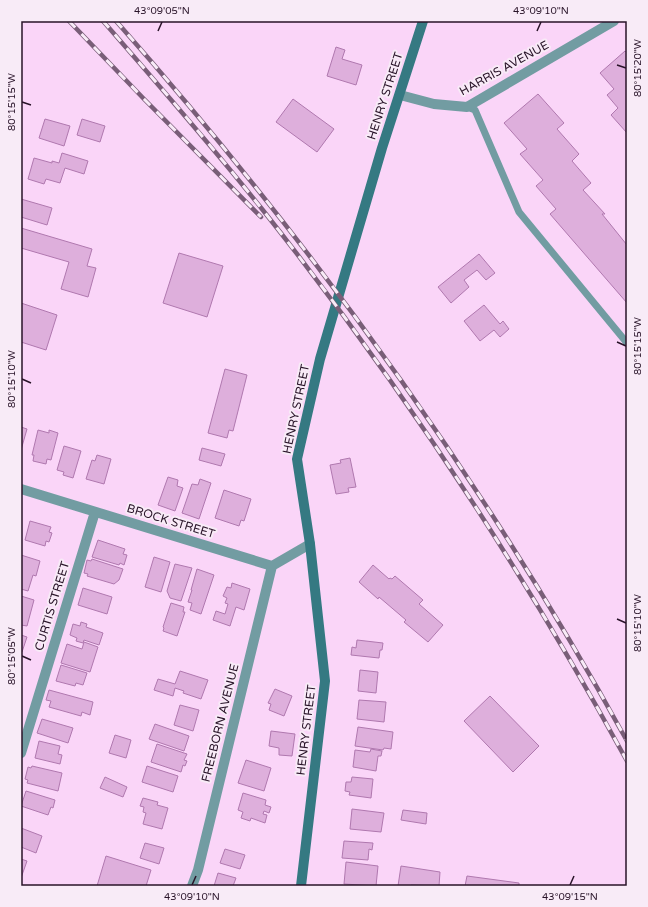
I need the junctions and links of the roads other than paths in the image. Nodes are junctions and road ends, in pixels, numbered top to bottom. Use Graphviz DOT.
graph roads {
  1 [pos="423,21"];
  2 [pos="614,21"];
  3 [pos="400,95"];
  4 [pos="467,107"];
  5 [pos="627,343"];
  6 [pos="21,489"];
  7 [pos="95,512"];
  8 [pos="310,544"];
  9 [pos="272,566"];
  10 [pos="21,753"];
  11 [pos="192,886"];
  12 [pos="301,886"];
  1 -- 3 [label="main road, HENRY STREET"];
  2 -- 4 [label="street, HARRIS AVENUE"];
  3 -- 4 [label="street, HARRIS AVENUE"];
  3 -- 8 [label="main road, HENRY STREET"];
  4 -- 5 [label="lane"];
  6 -- 7 [label="street, BROCK STREET"];
  7 -- 9 [label="street, BROCK STREET"];
  7 -- 10 [label="street, CURTIS STREET"];
  8 -- 9 [label="street"];
  8 -- 12 [label="main road, HENRY STREET"];
  9 -- 11 [label="street, FREEBORN AVENUE"];
}
